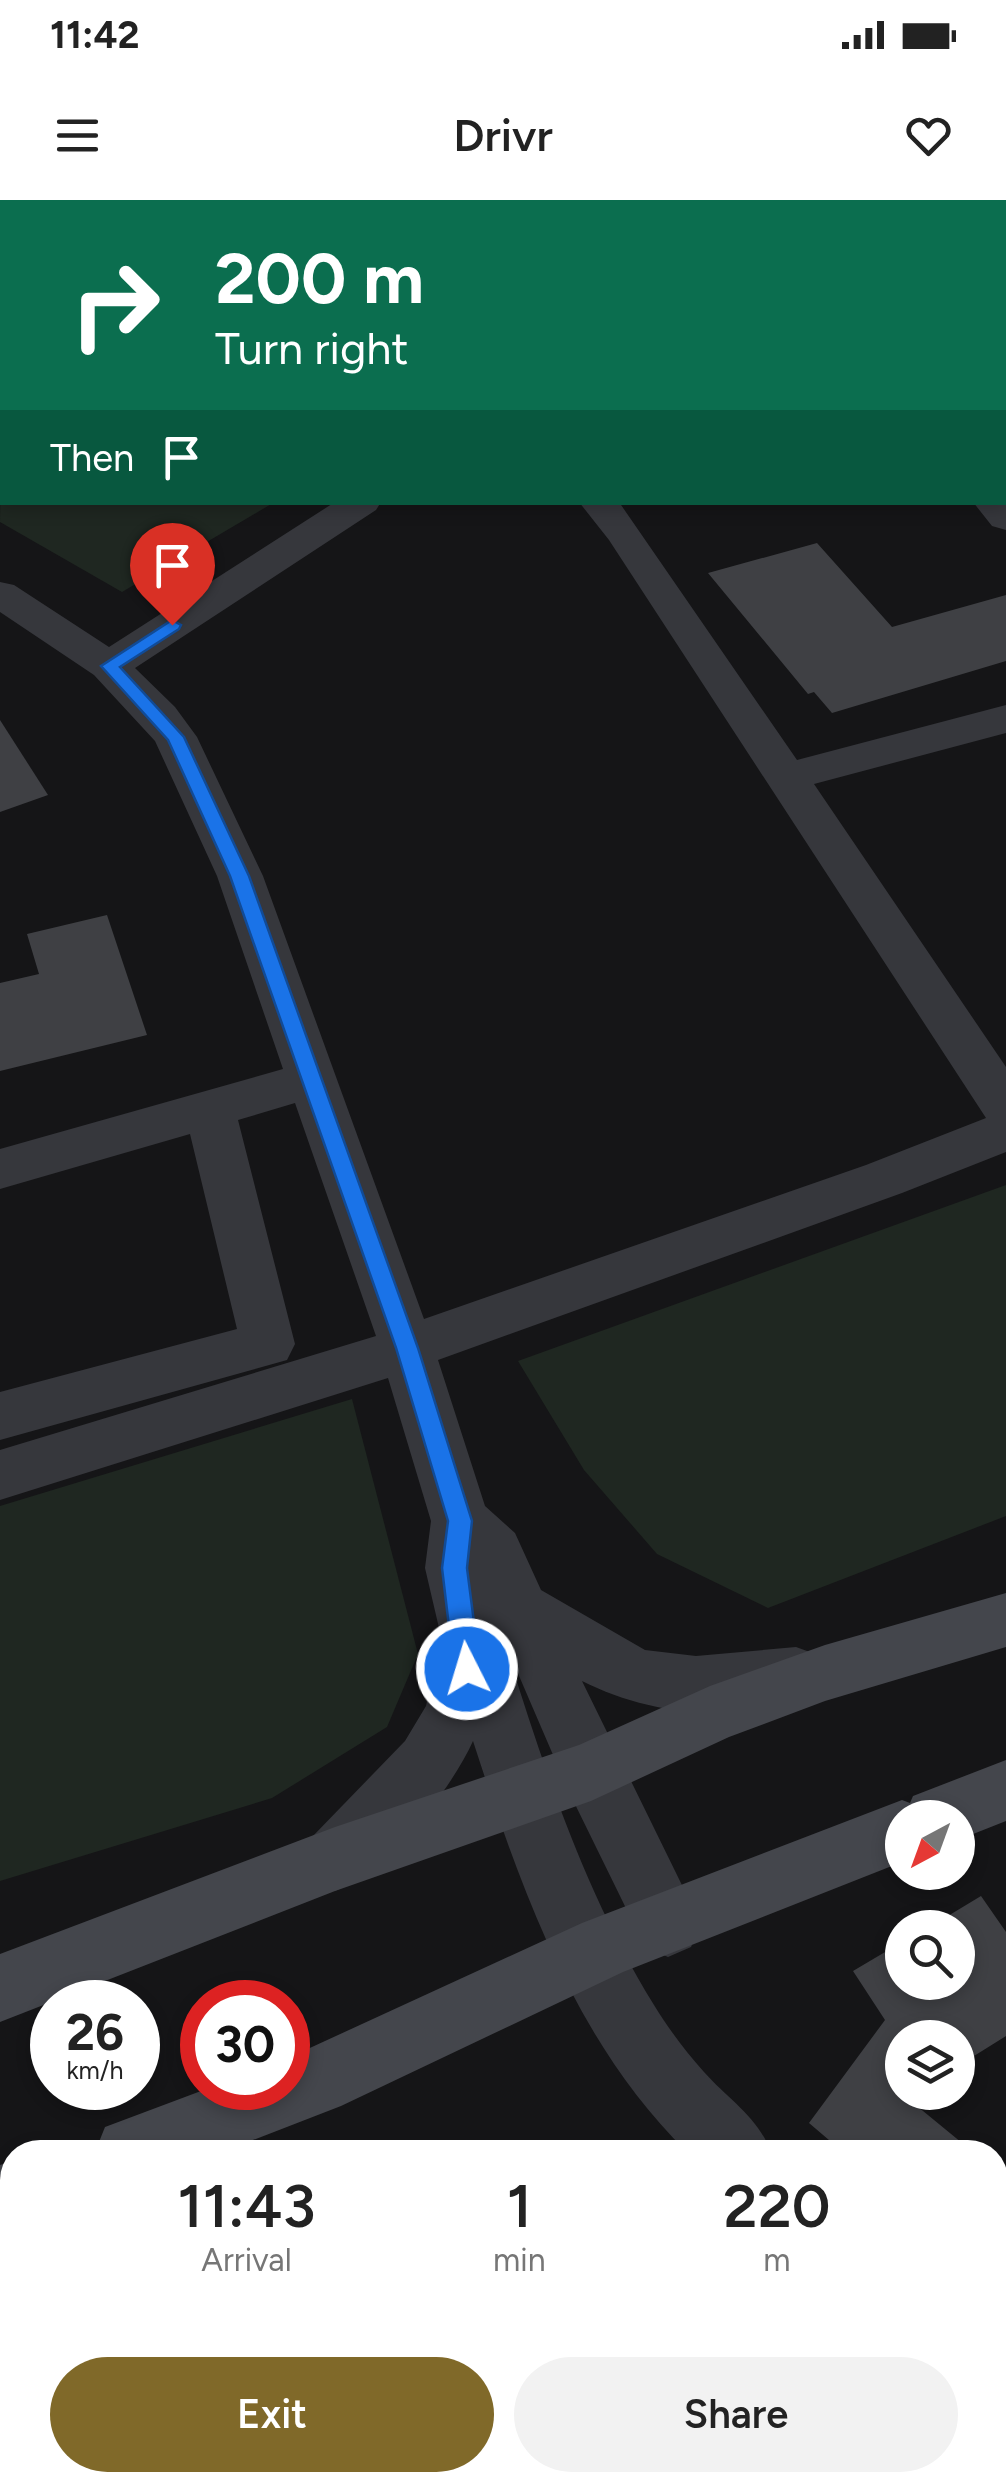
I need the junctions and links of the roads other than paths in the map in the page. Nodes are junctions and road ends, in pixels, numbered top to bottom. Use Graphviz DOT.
graph roads {
  1 [pos="357,505"];
  2 [pos="601,505"];
  3 [pos="0,594"];
  4 [pos="109,666"];
  5 [pos="1006,719"];
  6 [pos="787,778"];
  7 [pos="312,1080"];
  8 [pos="1006,1107"];
  9 [pos="210,1110"];
  10 [pos="1006,1131"];
  11 [pos="0,1169"];
  12 [pos="407,1348"];
  13 [pos="0,1416"];
  14 [pos="0,1475"];
  15 [pos="490,1606"];
  16 [pos="1006,1620"];
  17 [pos="826,1673"];
  18 [pos="591,1771"];
  19 [pos="1006,1790"];
  20 [pos="522,1794"];
  21 [pos="975,1802"];
  22 [pos="885,1838"];
  23 [pos="335,1859"];
  24 [pos="668,1924"];
  25 [pos="586,1954"];
  26 [pos="0,1988"];
  27 [pos="162,2140"];
  28 [pos="721,2140"];
  1 -- 4 [label="street"];
  2 -- 6 [label="street"];
  3 -- 4 [label="street"];
  4 -- 7 [label="street"];
  5 -- 6 [label="street"];
  6 -- 8 [label="street"];
  7 -- 9 [label="street"];
  7 -- 12 [label="street"];
  9 -- 11 [label="street"];
  9 -- 13 [label="street"];
  10 -- 12 [label="street"];
  12 -- 14 [label="street"];
  12 -- 15 [label="street"];
  15 -- 17 [label="street"];
  15 -- 18 [label="street"];
  15 -- 20 [label="street"];
  15 -- 23 [label="street"];
  16 -- 17 [label="street"];
  17 -- 18 [label="street"];
  18 -- 20 [label="street"];
  18 -- 24 [label="street"];
  19 -- 21 [label="street"];
  20 -- 23 [label="street"];
  20 -- 25 [label="street"];
  22 -- 24 [label="street"];
  23 -- 26 [label="street"];
  24 -- 25 [label="street"];
  25 -- 27 [label="street"];
  25 -- 28 [label="street"];
}
